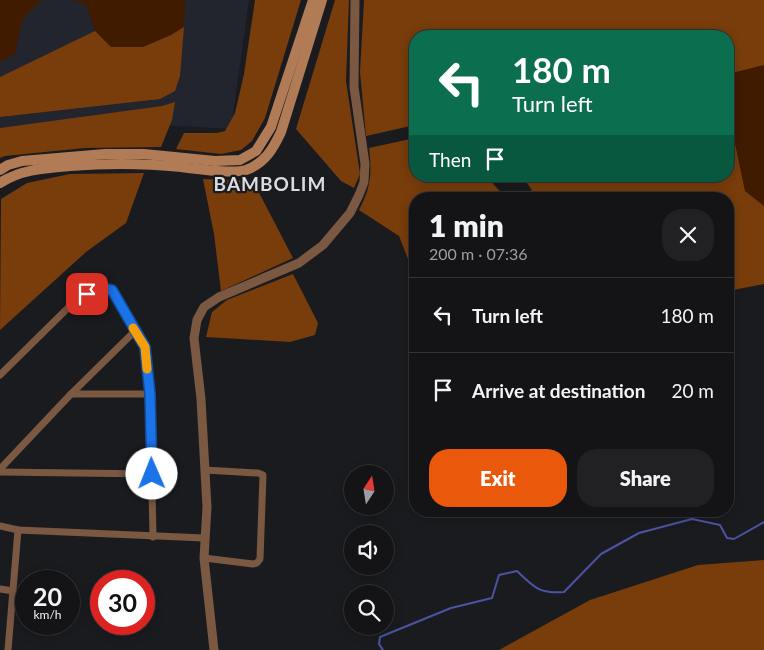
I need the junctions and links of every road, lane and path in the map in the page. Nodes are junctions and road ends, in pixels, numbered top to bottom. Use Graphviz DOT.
graph roads {
  1 [pos="313,0"];
  2 [pos="322,0"];
  3 [pos="355,0"];
  4 [pos="0,170"];
  5 [pos="0,183"];
  6 [pos="135,331"];
  7 [pos="0,376"];
  8 [pos="71,394"];
  9 [pos="150,394"];
  10 [pos="205,470"];
  11 [pos="0,471"];
  12 [pos="152,474"];
  13 [pos="0,526"];
  14 [pos="18,530"];
  15 [pos="153,537"];
  16 [pos="204,538"];
  17 [pos="204,558"];
  18 [pos="0,589"];
  19 [pos="13,591"];
  20 [pos="8,650"];
  21 [pos="214,650"];
  1 -- 4 [label="main road"];
  2 -- 5 [label="main road"];
  3 -- 10 [label="street"];
  6 -- 7 [label="street"];
  6 -- 8 [label="street"];
  6 -- 9 [label="street"];
  8 -- 9 [label="street"];
  8 -- 11 [label="street"];
  9 -- 12 [label="street"];
  10 -- 16 [label="street"];
  10 -- 17 [label="street"];
  11 -- 12 [label="street"];
  12 -- 15 [label="street"];
  13 -- 14 [label="street"];
  14 -- 15 [label="street"];
  14 -- 19 [label="street"];
  15 -- 16 [label="street"];
  16 -- 17 [label="street"];
  17 -- 21 [label="street"];
  18 -- 19 [label="street"];
  19 -- 20 [label="street"];
}
